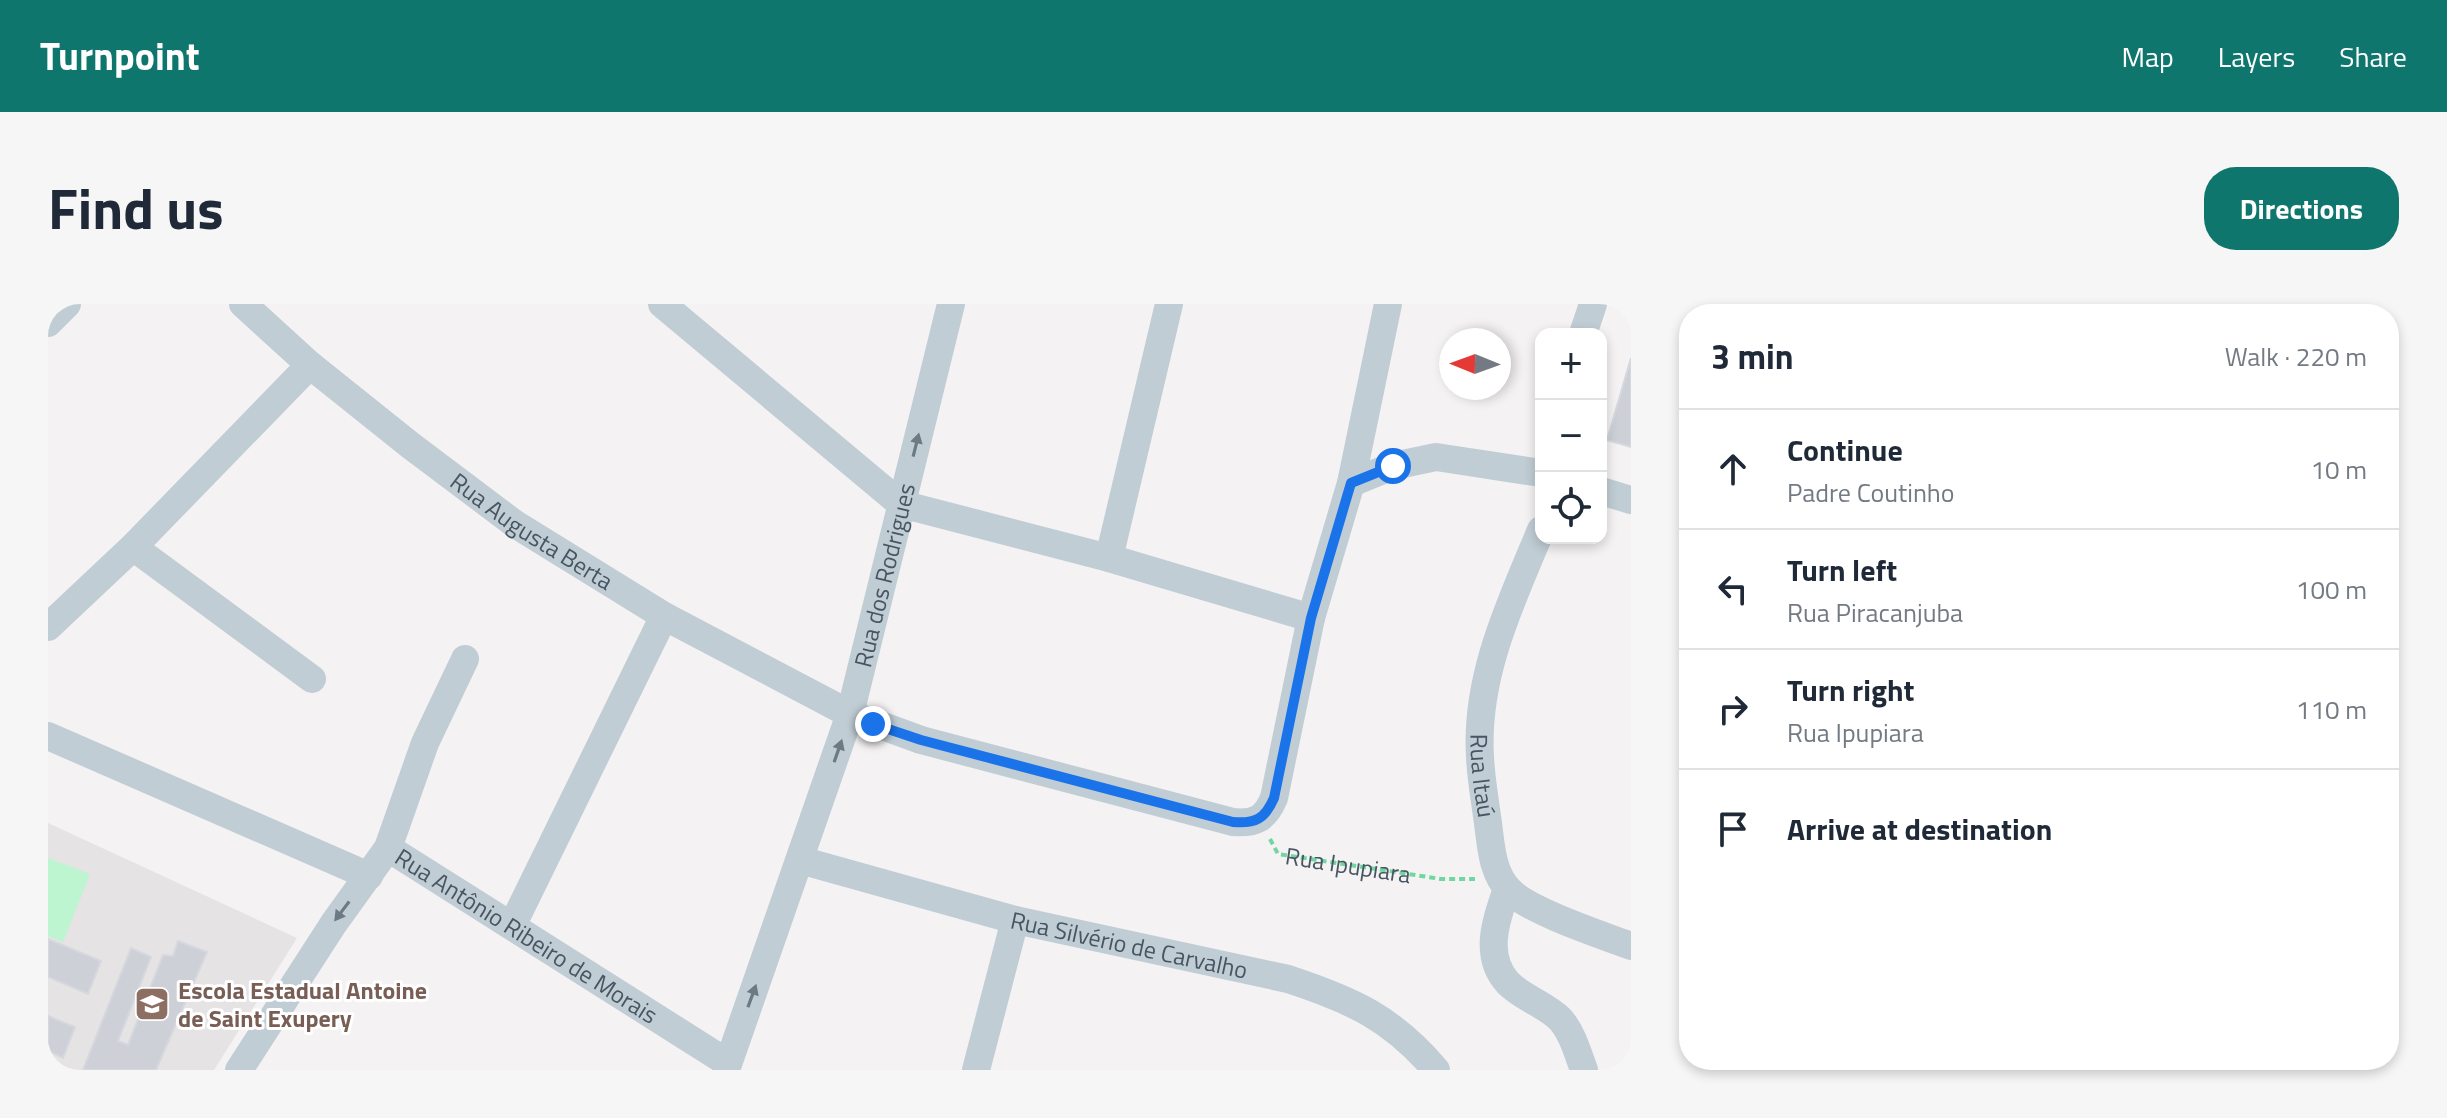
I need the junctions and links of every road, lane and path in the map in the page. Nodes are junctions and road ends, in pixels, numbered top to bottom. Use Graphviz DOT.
graph roads {
  1 [pos="67,304"];
  2 [pos="243,304"];
  3 [pos="662,304"];
  4 [pos="951,304"];
  5 [pos="1169,304"];
  6 [pos="1388,304"];
  7 [pos="1593,304"];
  8 [pos="48,323"];
  9 [pos="1585,328"];
  10 [pos="310,365"];
  11 [pos="1535,472"];
  12 [pos="1351,483"];
  13 [pos="1607,493"];
  14 [pos="1631,500"];
  15 [pos="901,504"];
  16 [pos="1535,544"];
  17 [pos="133,547"];
  18 [pos="1109,558"];
  19 [pos="664,616"];
  20 [pos="1311,618"];
  21 [pos="48,627"];
  22 [pos="465,659"];
  23 [pos="312,679"];
  24 [pos="850,714"];
  25 [pos="48,736"];
  26 [pos="1260,820"];
  27 [pos="388,848"];
  28 [pos="800,860"];
  29 [pos="369,876"];
  30 [pos="1503,884"];
  31 [pos="1015,920"];
  32 [pos="512,926"];
  33 [pos="1631,946"];
  34 [pos="727,1066"];
  35 [pos="239,1070"];
  36 [pos="976,1070"];
  37 [pos="1436,1070"];
  38 [pos="1584,1070"];
  1 -- 8 [label="street"];
  2 -- 10 [label="street, Rua Augusta Berta"];
  3 -- 15 [label="street"];
  15 -- 4 [label="street, Rua dos Rodrigues, one-way"];
  5 -- 18 [label="street"];
  6 -- 12 [label="street"];
  7 -- 9 [label="street"];
  10 -- 17 [label="street"];
  10 -- 19 [label="street, Rua Augusta Berta"];
  11 -- 12 [label="street"];
  12 -- 20 [label="street"];
  13 -- 14 [label="street"];
  15 -- 18 [label="street"];
  15 -- 24 [label="street, Rua dos Rodrigues"];
  16 -- 30 [label="street, Rua Itaú"];
  17 -- 21 [label="street"];
  17 -- 23 [label="street"];
  18 -- 20 [label="street"];
  19 -- 24 [label="street, Rua Augusta Berta"];
  19 -- 32 [label="street"];
  20 -- 26 [label="street"];
  22 -- 27 [label="street"];
  24 -- 26 [label="street, Rua Ipupiara"];
  28 -- 24 [label="street, Rua dos Rodrigues, one-way"];
  25 -- 29 [label="street"];
  26 -- 30 [label="path, Rua Ipupiara"];
  27 -- 29 [label="street, Rua Antônio Ribeiro de Morais"];
  27 -- 32 [label="street, Rua Antônio Ribeiro de Morais"];
  28 -- 31 [label="street, Rua Silvério de Carvalho"];
  34 -- 28 [label="street, Rua dos Rodrigues, one-way"];
  29 -- 35 [label="street, Rua Antônio Ribeiro de Morais, one-way"];
  30 -- 33 [label="street"];
  30 -- 38 [label="street"];
  31 -- 36 [label="street"];
  31 -- 37 [label="street, Rua Silvério de Carvalho"];
  32 -- 34 [label="street, Rua Antônio Ribeiro de Morais"];
}
